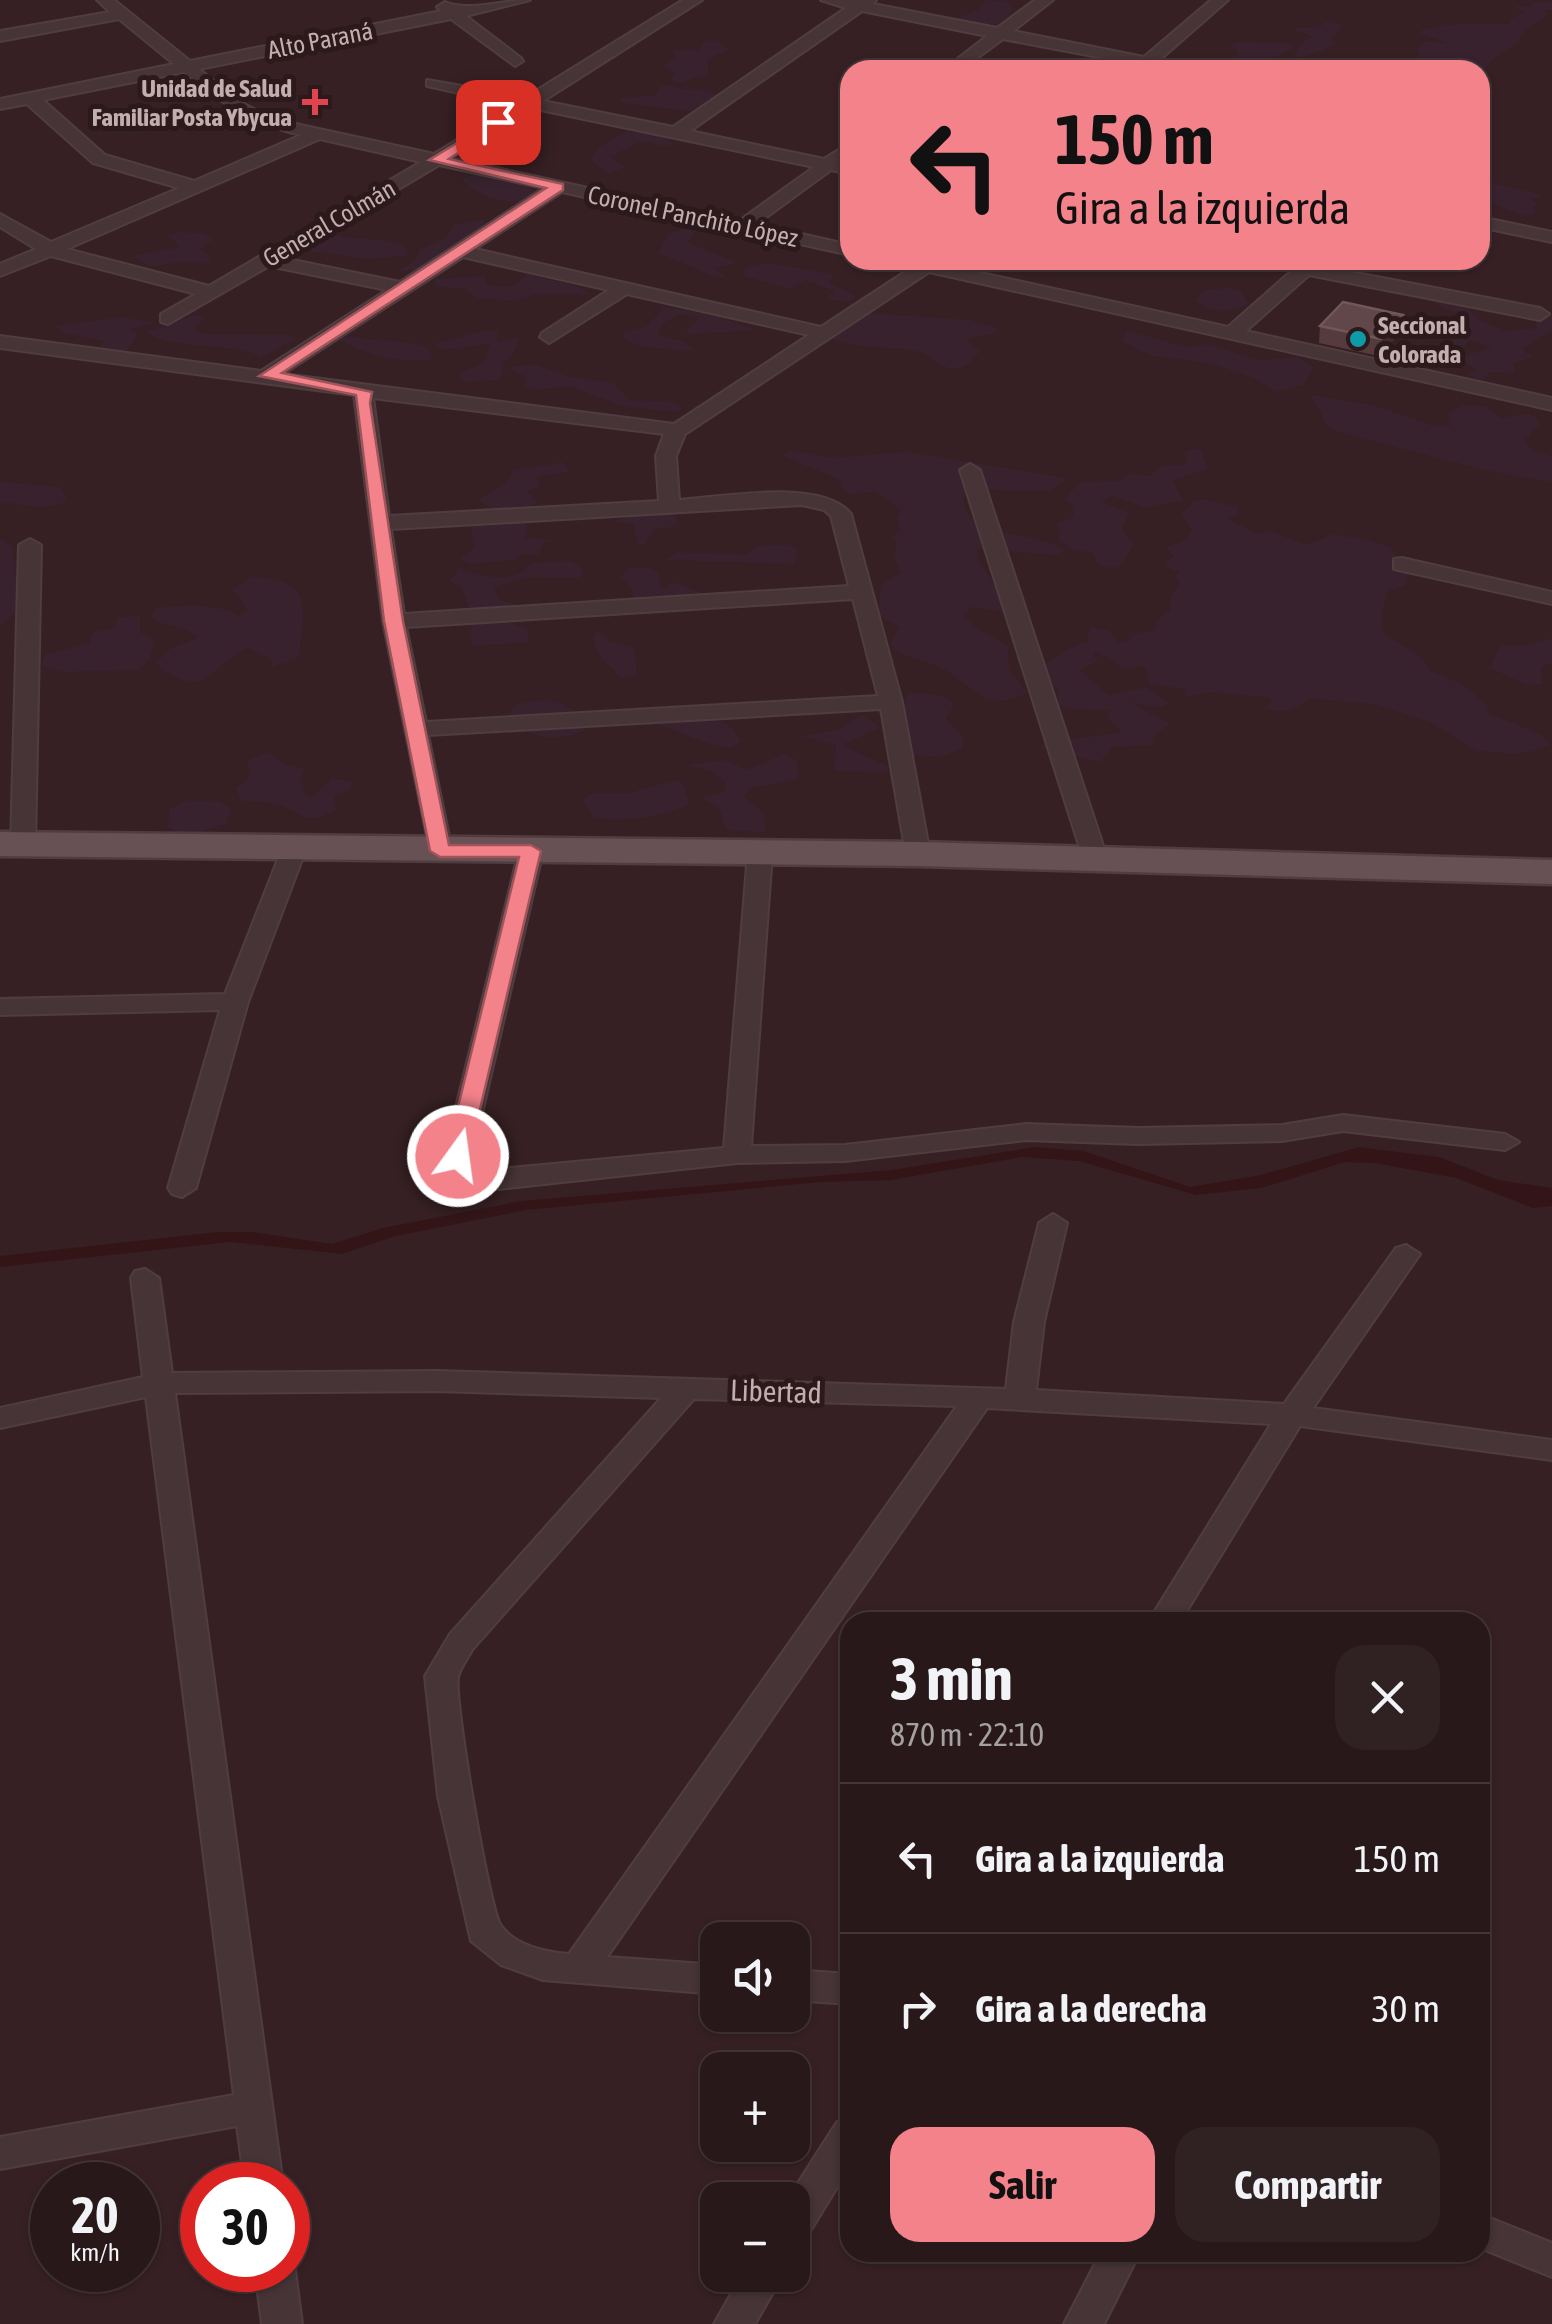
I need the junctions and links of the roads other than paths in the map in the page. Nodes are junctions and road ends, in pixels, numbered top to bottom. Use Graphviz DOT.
graph roads {
  1 [pos="107,0"];
  2 [pos="434,0"];
  3 [pos="522,0"];
  4 [pos="694,0"];
  5 [pos="829,0"];
  6 [pos="1045,0"];
  7 [pos="1220,0"];
  8 [pos="864,3"];
  9 [pos="124,14"];
  10 [pos="454,14"];
  11 [pos="999,33"];
  12 [pos="0,36"];
  13 [pos="964,60"];
  14 [pos="1116,60"];
  15 [pos="1149,60"];
  16 [pos="515,61"];
  17 [pos="190,66"];
  18 [pos="433,83"];
  19 [pos="0,85"];
  20 [pos="16,101"];
  21 [pos="528,103"];
  22 [pos="676,133"];
  23 [pos="318,134"];
  24 [pos="840,156"];
  25 [pos="436,160"];
  26 [pos="828,165"];
  27 [pos="840,168"];
  28 [pos="558,187"];
  29 [pos="198,188"];
  30 [pos="0,219"];
  31 [pos="1490,224"];
  32 [pos="742,227"];
  33 [pos="1552,237"];
  34 [pos="840,248"];
  35 [pos="51,250"];
  36 [pos="460,251"];
  37 [pos="266,260"];
  38 [pos="899,270"];
  39 [pos="945,270"];
  40 [pos="1304,270"];
  41 [pos="1338,270"];
  42 [pos="0,271"];
  43 [pos="404,288"];
  44 [pos="624,288"];
  45 [pos="211,292"];
  46 [pos="1540,314"];
  47 [pos="168,318"];
  48 [pos="823,333"];
  49 [pos="1231,334"];
  50 [pos="549,337"];
  51 [pos="0,342"];
  52 [pos="267,376"];
  53 [pos="364,392"];
  54 [pos="1552,404"];
  55 [pos="678,430"];
  56 [pos="970,470"];
  57 [pos="670,508"];
  58 [pos="380,523"];
  59 [pos="30,545"];
  60 [pos="1402,564"];
  61 [pos="860,592"];
  62 [pos="1552,598"];
  63 [pos="394,621"];
  64 [pos="891,702"];
  65 [pos="415,729"];
  66 [pos="11,844"];
  67 [pos="294,849"];
  68 [pos="440,851"];
  69 [pos="531,851"];
  70 [pos="760,852"];
  71 [pos="918,854"];
  72 [pos="1094,858"];
  73 [pos="1552,872"];
  74 [pos="235,1002"];
  75 [pos="0,1008"];
  76 [pos="1505,1142"];
  77 [pos="738,1155"];
  78 [pos="182,1188"];
  79 [pos="1053,1223"];
  80 [pos="1406,1254"];
  81 [pos="145,1278"];
  82 [pos="162,1383"];
  83 [pos="686,1389"];
  84 [pos="978,1397"];
  85 [pos="1020,1399"];
  86 [pos="1292,1415"];
  87 [pos="0,1418"];
  88 [pos="1552,1450"];
  89 [pos="1170,1612"];
  90 [pos="577,1971"];
  91 [pos="700,1979"];
  92 [pos="810,1986"];
  93 [pos="840,1988"];
  94 [pos="254,2107"];
  95 [pos="840,2149"];
  96 [pos="0,2153"];
  97 [pos="261,2162"];
  98 [pos="810,2197"];
  99 [pos="1490,2235"];
  100 [pos="1552,2260"];
  101 [pos="1115,2262"];
  102 [pos="278,2292"];
  103 [pos="752,2292"];
  104 [pos="282,2324"];
  105 [pos="734,2324"];
  106 [pos="1084,2324"];
  1 -- 9 [label="street, Coronel Panchito López"];
  2 -- 10 [label="street"];
  3 -- 10 [label="street, Alto Paraná"];
  4 -- 21 [label="street, General Colmán"];
  5 -- 8 [label="street"];
  6 -- 11 [label="street"];
  7 -- 15 [label="street"];
  8 -- 11 [label="street"];
  8 -- 22 [label="street"];
  9 -- 12 [label="street"];
  9 -- 17 [label="street, Coronel Panchito López"];
  10 -- 16 [label="street"];
  10 -- 17 [label="street, Alto Paraná"];
  11 -- 13 [label="street"];
  11 -- 14 [label="street"];
  17 -- 20 [label="street, Alto Paraná"];
  17 -- 23 [label="street, Coronel Panchito López"];
  18 -- 21 [label="street"];
  19 -- 20 [label="street"];
  20 -- 29 [label="street"];
  21 -- 22 [label="street"];
  21 -- 25 [label="street, General Colmán"];
  22 -- 26 [label="street"];
  23 -- 25 [label="street, Coronel Panchito López"];
  23 -- 29 [label="street"];
  24 -- 26 [label="street"];
  25 -- 28 [label="street, Coronel Panchito López"];
  25 -- 37 [label="street, General Colmán"];
  26 -- 27 [label="street"];
  26 -- 32 [label="street"];
  28 -- 32 [label="street, Coronel Panchito López"];
  28 -- 36 [label="street"];
  29 -- 35 [label="street"];
  30 -- 35 [label="street"];
  31 -- 33 [label="street"];
  32 -- 34 [label="street, Coronel Panchito López"];
  35 -- 42 [label="street"];
  35 -- 45 [label="street"];
  36 -- 43 [label="street"];
  36 -- 44 [label="street"];
  37 -- 43 [label="street"];
  37 -- 45 [label="street, General Colmán"];
  38 -- 48 [label="street"];
  39 -- 49 [label="street"];
  40 -- 49 [label="street"];
  41 -- 46 [label="street"];
  43 -- 52 [label="street"];
  44 -- 48 [label="street"];
  44 -- 50 [label="street"];
  45 -- 47 [label="street, General Colmán"];
  48 -- 55 [label="street"];
  49 -- 54 [label="street"];
  51 -- 52 [label="street"];
  52 -- 53 [label="street"];
  53 -- 55 [label="street"];
  53 -- 58 [label="street"];
  55 -- 57 [label="street"];
  56 -- 72 [label="street"];
  57 -- 58 [label="street"];
  57 -- 61 [label="street"];
  58 -- 63 [label="street"];
  59 -- 66 [label="street"];
  60 -- 62 [label="street"];
  61 -- 63 [label="street"];
  61 -- 64 [label="street"];
  63 -- 65 [label="street"];
  64 -- 65 [label="street"];
  64 -- 71 [label="street"];
  65 -- 68 [label="street"];
  66 -- 67 [label="main road"];
  67 -- 68 [label="main road"];
  67 -- 74 [label="street"];
  68 -- 69 [label="main road"];
  69 -- 70 [label="main road"];
  69 -- 77 [label="street"];
  70 -- 71 [label="main road"];
  70 -- 77 [label="street"];
  71 -- 72 [label="main road"];
  72 -- 73 [label="main road"];
  74 -- 75 [label="street"];
  74 -- 78 [label="street"];
  76 -- 77 [label="street"];
  79 -- 85 [label="street"];
  80 -- 86 [label="street"];
  81 -- 82 [label="street"];
  82 -- 83 [label="street, Libertad"];
  82 -- 87 [label="street, Libertad"];
  82 -- 94 [label="street"];
  83 -- 84 [label="street, Libertad"];
  83 -- 90 [label="street"];
  84 -- 85 [label="street, Libertad"];
  84 -- 90 [label="street"];
  85 -- 86 [label="street, Libertad"];
  86 -- 88 [label="street, Libertad"];
  86 -- 89 [label="street"];
  90 -- 91 [label="street"];
  92 -- 93 [label="street"];
  94 -- 96 [label="street"];
  94 -- 97 [label="street"];
  95 -- 98 [label="street"];
  99 -- 100 [label="street"];
  101 -- 106 [label="street"];
  102 -- 104 [label="street"];
  103 -- 105 [label="street"];
}
